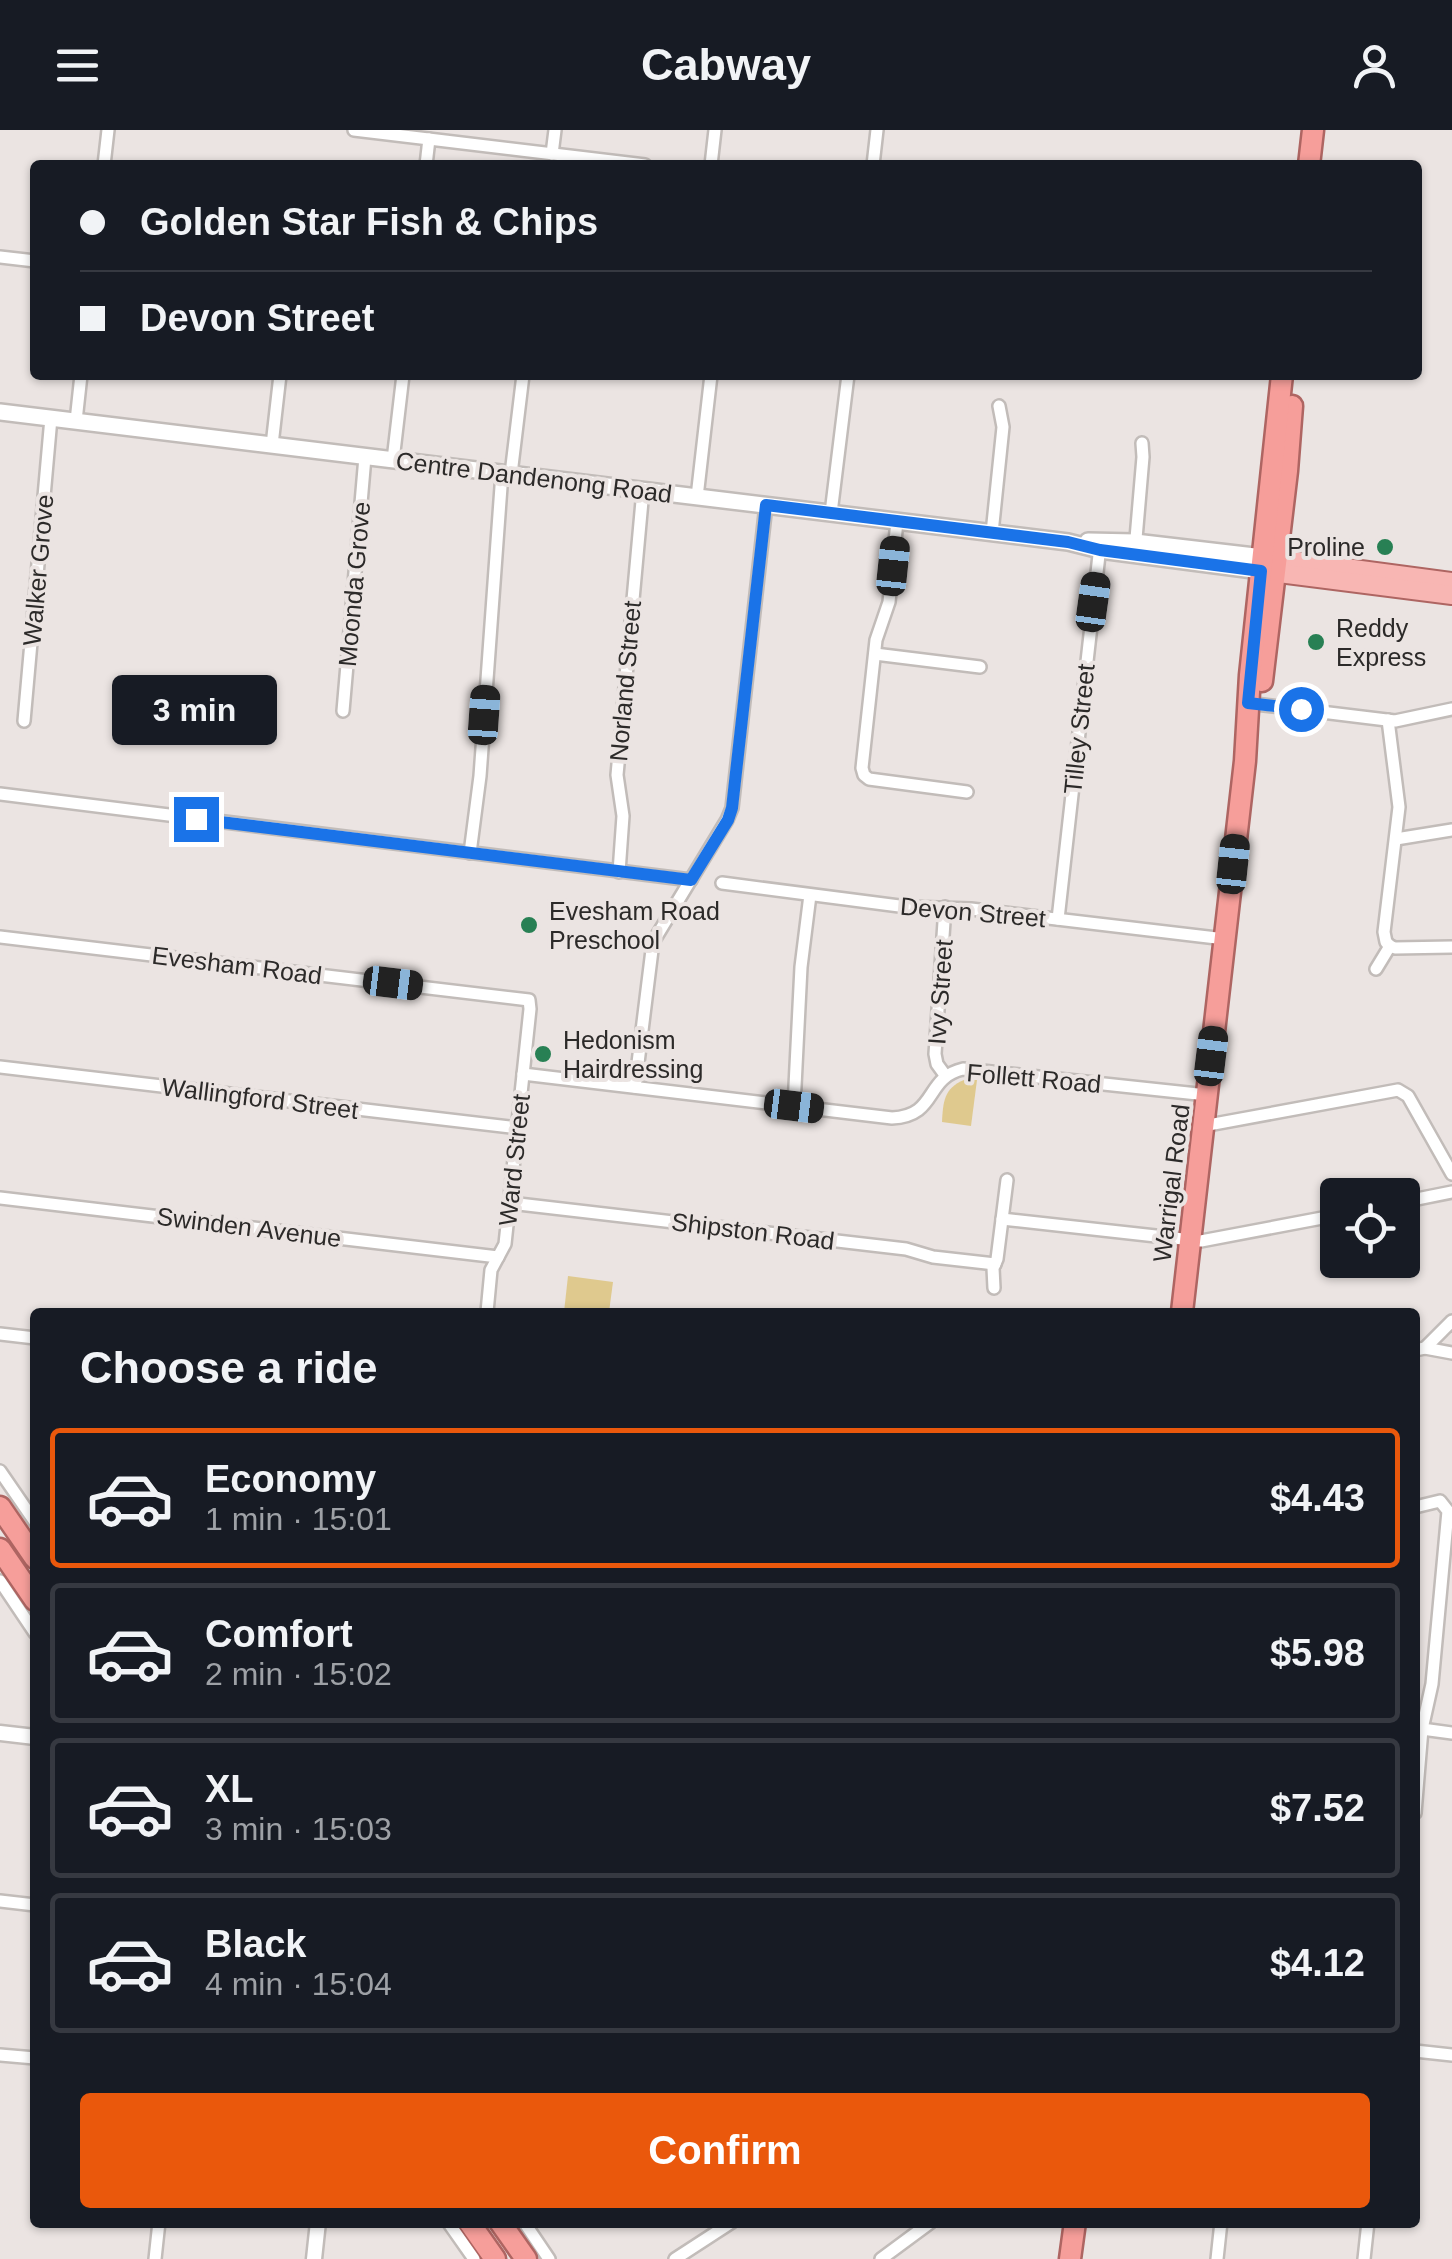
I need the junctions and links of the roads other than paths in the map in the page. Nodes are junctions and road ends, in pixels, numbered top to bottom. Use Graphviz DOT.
graph roads {
  1 [pos="108,130"];
  2 [pos="354,130"];
  3 [pos="555,130"];
  4 [pos="716,130"];
  5 [pos="877,130"];
  6 [pos="1312,130"];
  7 [pos="383,132"];
  8 [pos="429,139"];
  9 [pos="552,154"];
  10 [pos="105,160"];
  11 [pos="427,160"];
  12 [pos="603,160"];
  13 [pos="712,160"];
  14 [pos="874,160"];
  15 [pos="1309,160"];
  16 [pos="0,257"];
  17 [pos="30,260"];
  18 [pos="80,380"];
  19 [pos="279,380"];
  20 [pos="402,380"];
  21 [pos="521,380"];
  22 [pos="710,380"];
  23 [pos="847,380"];
  24 [pos="1282,380"];
  25 [pos="1294,380"];
  26 [pos="999,406"];
  27 [pos="0,412"];
  28 [pos="52,418"];
  29 [pos="76,422"];
  30 [pos="1142,444"];
  31 [pos="272,446"];
  32 [pos="365,457"];
  33 [pos="393,460"];
  34 [pos="506,473"];
  35 [pos="642,490"];
  36 [pos="696,497"];
  37 [pos="766,505"];
  38 [pos="831,513"];
  39 [pos="898,521"];
  40 [pos="992,533"];
  41 [pos="1100,545"];
  42 [pos="1135,548"];
  43 [pos="1269,565"];
  44 [pos="1452,582"];
  45 [pos="1452,595"];
  46 [pos="874,654"];
  47 [pos="980,667"];
  48 [pos="1253,704"];
  49 [pos="1452,709"];
  50 [pos="342,711"];
  51 [pos="1388,720"];
  52 [pos="24,721"];
  53 [pos="967,792"];
  54 [pos="0,794"];
  55 [pos="1452,830"];
  56 [pos="1396,839"];
  57 [pos="470,853"];
  58 [pos="619,872"];
  59 [pos="691,880"];
  60 [pos="722,884"];
  61 [pos="810,895"];
  62 [pos="945,907"];
  63 [pos="1058,919"];
  64 [pos="0,937"];
  65 [pos="1225,939"];
  66 [pos="1390,946"];
  67 [pos="1452,948"];
  68 [pos="1376,969"];
  69 [pos="530,1004"];
  70 [pos="0,1067"];
  71 [pos="524,1074"];
  72 [pos="945,1075"];
  73 [pos="635,1087"];
  74 [pos="1207,1095"];
  75 [pos="794,1106"];
  76 [pos="1203,1126"];
  77 [pos="519,1128"];
  78 [pos="1452,1174"];
  79 [pos="1007,1180"];
  80 [pos="1452,1192"];
  81 [pos="0,1198"];
  82 [pos="1420,1198"];
  83 [pos="510,1203"];
  84 [pos="1002,1219"];
  85 [pos="1320,1219"];
  86 [pos="1190,1240"];
  87 [pos="498,1257"];
  88 [pos="995,1264"];
  89 [pos="994,1288"];
  90 [pos="487,1308"];
  91 [pos="1182,1308"];
  92 [pos="1452,1321"];
  93 [pos="0,1334"];
  94 [pos="30,1337"];
  95 [pos="1420,1349"];
  96 [pos="1452,1353"];
  97 [pos="0,1471"];
  98 [pos="1420,1506"];
  99 [pos="0,1507"];
  100 [pos="30,1515"];
  101 [pos="0,1549"];
  102 [pos="22,1570"];
  103 [pos="30,1609"];
  104 [pos="1422,1730"];
  105 [pos="1452,1732"];
  106 [pos="0,1733"];
  107 [pos="30,1736"];
  108 [pos="1420,1742"];
  109 [pos="0,1900"];
  110 [pos="30,1903"];
  111 [pos="1420,2052"];
  112 [pos="0,2055"];
  113 [pos="1452,2055"];
  114 [pos="30,2058"];
  115 [pos="158,2228"];
  116 [pos="317,2228"];
  117 [pos="452,2228"];
  118 [pos="473,2228"];
  119 [pos="504,2228"];
  120 [pos="528,2228"];
  121 [pos="723,2228"];
  122 [pos="923,2228"];
  123 [pos="1074,2228"];
  124 [pos="1220,2228"];
  125 [pos="1367,2228"];
  126 [pos="154,2259"];
  127 [pos="314,2259"];
  128 [pos="474,2259"];
  129 [pos="495,2259"];
  130 [pos="526,2259"];
  131 [pos="550,2259"];
  132 [pos="675,2259"];
  133 [pos="881,2259"];
  134 [pos="1070,2259"];
  135 [pos="1217,2259"];
  136 [pos="1364,2259"];
  1 -- 10 [label="street"];
  2 -- 7 [label="street"];
  3 -- 9 [label="street"];
  4 -- 13 [label="street"];
  5 -- 14 [label="street"];
  6 -- 15 [label="highway"];
  7 -- 8 [label="street"];
  8 -- 9 [label="street"];
  8 -- 11 [label="street"];
  9 -- 12 [label="street"];
  16 -- 17 [label="street"];
  18 -- 29 [label="street"];
  19 -- 31 [label="street"];
  20 -- 33 [label="street"];
  21 -- 34 [label="street"];
  22 -- 36 [label="street"];
  23 -- 38 [label="street"];
  24 -- 43 [label="highway, Warrigal Road"];
  25 -- 43 [label="highway, Warrigal Road"];
  26 -- 40 [label="street"];
  27 -- 28 [label="main road, Centre Dandenong Road"];
  28 -- 29 [label="main road, Centre Dandenong Road"];
  28 -- 52 [label="street, Walker Grove"];
  29 -- 31 [label="main road, Centre Dandenong Road"];
  30 -- 42 [label="street"];
  31 -- 32 [label="main road, Centre Dandenong Road"];
  32 -- 33 [label="main road, Centre Dandenong Road"];
  32 -- 50 [label="street, Moonda Grove"];
  33 -- 34 [label="main road, Centre Dandenong Road"];
  34 -- 35 [label="main road, Centre Dandenong Road"];
  34 -- 57 [label="street"];
  35 -- 36 [label="main road, Centre Dandenong Road"];
  35 -- 58 [label="street, Norland Street"];
  36 -- 37 [label="main road, Centre Dandenong Road"];
  37 -- 38 [label="main road, Centre Dandenong Road"];
  37 -- 59 [label="street"];
  38 -- 39 [label="main road, Centre Dandenong Road"];
  39 -- 40 [label="main road, Centre Dandenong Road"];
  39 -- 46 [label="street"];
  40 -- 41 [label="main road, Centre Dandenong Road"];
  41 -- 42 [label="main road, Centre Dandenong Road"];
  41 -- 63 [label="street, Tilley Street"];
  42 -- 43 [label="main road, Centre Dandenong Road"];
  43 -- 44 [label="main road, Centre Dandenong Road"];
  43 -- 45 [label="main road, Centre Dandenong Road"];
  43 -- 48 [label="highway, Warrigal Road"];
  46 -- 47 [label="street"];
  46 -- 53 [label="street"];
  48 -- 51 [label="street"];
  48 -- 65 [label="highway, Warrigal Road"];
  49 -- 51 [label="street"];
  51 -- 56 [label="street"];
  54 -- 57 [label="street"];
  55 -- 56 [label="street"];
  56 -- 66 [label="street"];
  57 -- 58 [label="street"];
  58 -- 59 [label="street"];
  59 -- 73 [label="street"];
  60 -- 61 [label="street, Devon Street"];
  61 -- 62 [label="street, Devon Street"];
  61 -- 75 [label="street"];
  62 -- 63 [label="street, Devon Street"];
  62 -- 72 [label="street, Ivy Street"];
  63 -- 65 [label="street, Devon Street"];
  64 -- 69 [label="street, Evesham Road"];
  65 -- 74 [label="highway, Warrigal Road"];
  66 -- 67 [label="street"];
  66 -- 68 [label="street"];
  69 -- 71 [label="street, Ward Street"];
  70 -- 77 [label="street, Wallingford Street"];
  71 -- 73 [label="street, Follett Road"];
  71 -- 77 [label="street, Ward Street"];
  72 -- 74 [label="street, Follett Road"];
  72 -- 75 [label="street, Follett Road"];
  73 -- 75 [label="street, Follett Road"];
  74 -- 76 [label="highway, Warrigal Road"];
  76 -- 78 [label="street"];
  76 -- 86 [label="highway, Warrigal Road"];
  77 -- 83 [label="street, Ward Street"];
  79 -- 84 [label="street"];
  80 -- 82 [label="street"];
  81 -- 87 [label="street, Swinden Avenue"];
  83 -- 87 [label="street, Ward Street"];
  83 -- 88 [label="street, Shipston Road"];
  84 -- 86 [label="street"];
  84 -- 88 [label="street"];
  85 -- 86 [label="street"];
  86 -- 91 [label="highway, Warrigal Road"];
  87 -- 90 [label="street, Ward Street"];
  88 -- 89 [label="street"];
  92 -- 95 [label="street"];
  93 -- 94 [label="street"];
  95 -- 96 [label="street"];
  97 -- 100 [label="street"];
  98 -- 104 [label="street"];
  99 -- 102 [label="highway"];
  101 -- 102 [label="highway"];
  102 -- 103 [label="street"];
  104 -- 105 [label="street"];
  104 -- 108 [label="street"];
  106 -- 107 [label="street"];
  109 -- 110 [label="street"];
  111 -- 113 [label="street"];
  112 -- 114 [label="street"];
  115 -- 126 [label="street"];
  116 -- 127 [label="street"];
  117 -- 128 [label="street"];
  118 -- 129 [label="highway"];
  119 -- 130 [label="highway"];
  120 -- 131 [label="street"];
  121 -- 132 [label="street"];
  122 -- 133 [label="street"];
  123 -- 134 [label="highway"];
  124 -- 135 [label="street"];
  125 -- 136 [label="street"];
}
